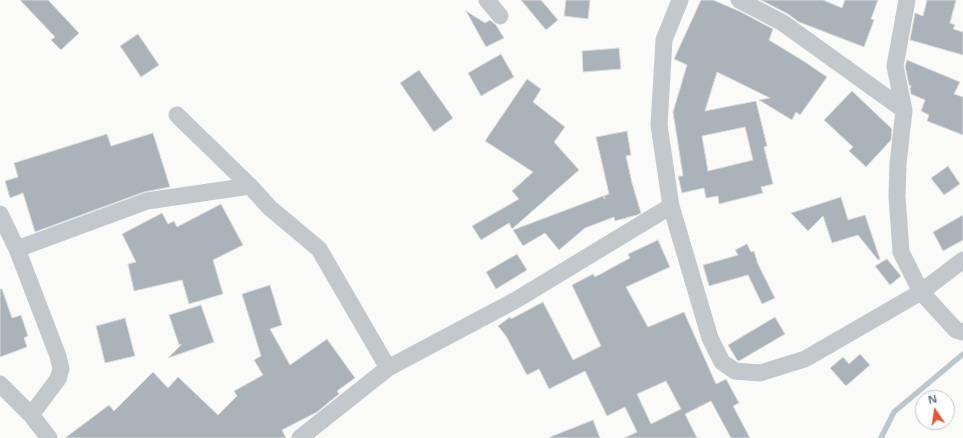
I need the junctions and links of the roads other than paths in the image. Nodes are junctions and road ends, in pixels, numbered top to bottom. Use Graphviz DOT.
graph roads {
  1 [pos="487,0"];
  2 [pos="680,0"];
  3 [pos="739,0"];
  4 [pos="907,0"];
  5 [pos="500,16"];
  6 [pos="904,110"];
  7 [pos="177,115"];
  8 [pos="250,186"];
  9 [pos="671,206"];
  10 [pos="0,214"];
  11 [pos="17,249"];
  12 [pos="963,260"];
  13 [pos="921,292"];
  14 [pos="960,331"];
  15 [pos="388,368"];
  16 [pos="0,384"];
  17 [pos="31,415"];
  18 [pos="49,438"];
  19 [pos="300,438"];
  1 -- 5 [label="street"];
  2 -- 9 [label="street"];
  3 -- 6 [label="street"];
  4 -- 6 [label="street"];
  6 -- 13 [label="street"];
  7 -- 8 [label="street"];
  8 -- 11 [label="street"];
  8 -- 15 [label="street"];
  9 -- 13 [label="street"];
  9 -- 15 [label="street"];
  10 -- 11 [label="street"];
  11 -- 17 [label="street"];
  12 -- 13 [label="street"];
  13 -- 14 [label="street"];
  15 -- 19 [label="street"];
  16 -- 17 [label="street"];
  17 -- 18 [label="street"];
}
